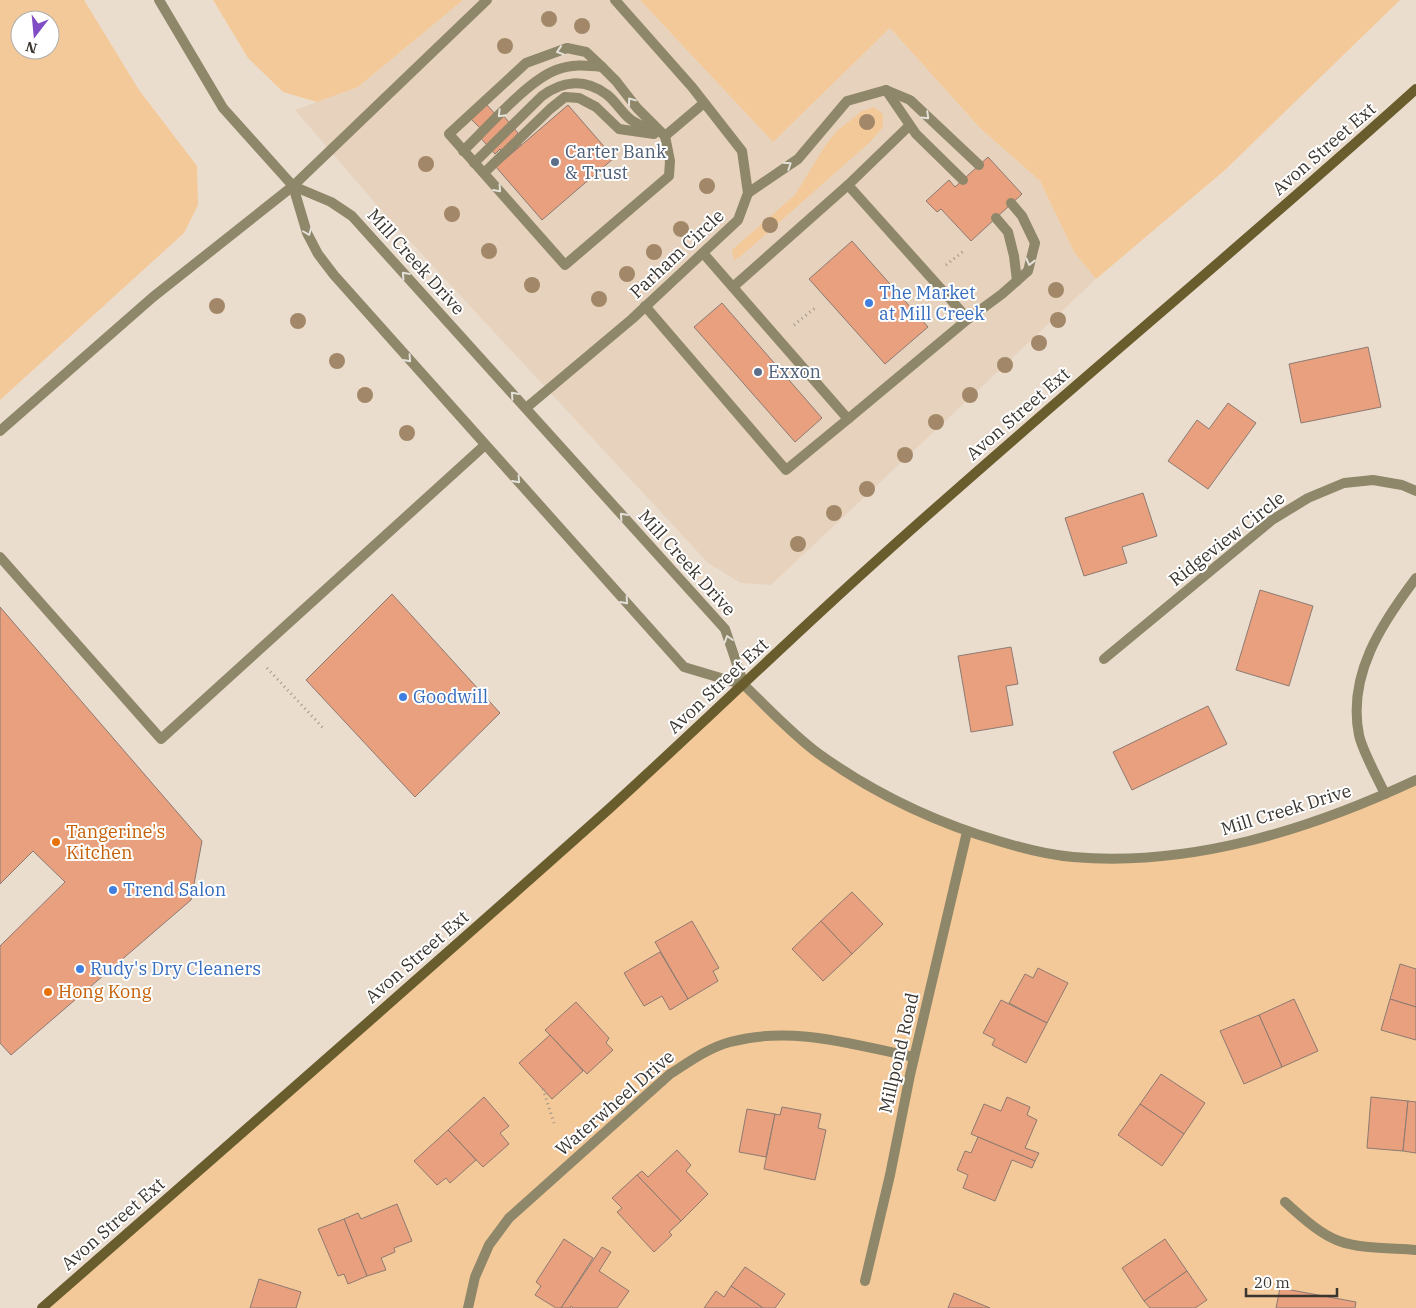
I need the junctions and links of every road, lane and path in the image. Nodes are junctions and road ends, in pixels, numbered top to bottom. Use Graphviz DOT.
graph roads {
  1 [pos="159,0"];
  2 [pos="487,0"];
  3 [pos="615,0"];
  4 [pos="602,67"];
  5 [pos="1416,89"];
  6 [pos="886,90"];
  7 [pos="704,103"];
  8 [pos="910,126"];
  9 [pos="665,136"];
  10 [pos="463,151"];
  11 [pos="474,163"];
  12 [pos="979,165"];
  13 [pos="484,173"];
  14 [pos="963,180"];
  15 [pos="848,185"];
  16 [pos="293,186"];
  17 [pos="748,192"];
  18 [pos="1012,203"];
  19 [pos="996,218"];
  20 [pos="703,253"];
  21 [pos="1017,281"];
  22 [pos="733,287"];
  23 [pos="645,306"];
  24 [pos="815,308"];
  25 [pos="968,319"];
  26 [pos="778,339"];
  27 [pos="526,408"];
  28 [pos="848,419"];
  29 [pos="0,431"];
  30 [pos="485,445"];
  31 [pos="1416,491"];
  32 [pos="0,557"];
  33 [pos="1416,578"];
  34 [pos="254,654"];
  35 [pos="1104,660"];
  36 [pos="744,685"];
  37 [pos="325,730"];
  38 [pos="1416,780"];
  39 [pos="1385,794"];
  40 [pos="967,832"];
  41 [pos="914,1058"];
  42 [pos="543,1089"];
  43 [pos="554,1123"];
  44 [pos="1285,1202"];
  45 [pos="1416,1250"];
  46 [pos="865,1280"];
  47 [pos="42,1308"];
  48 [pos="468,1308"];
  1 -- 16 [label="street, Mill Creek Drive"];
  2 -- 16 [label="street"];
  3 -- 7 [label="street, Parham Circle"];
  9 -- 4 [label="street, one-way"];
  4 -- 10 [label="street, one-way"];
  4 -- 10 [label="street, one-way"];
  5 -- 36 [label="main road, Avon Street Ext"];
  6 -- 8 [label="street"];
  6 -- 12 [label="street, one-way"];
  17 -- 6 [label="street, one-way"];
  7 -- 9 [label="street"];
  7 -- 17 [label="street, Parham Circle"];
  8 -- 14 [label="street"];
  8 -- 15 [label="street"];
  9 -- 11 [label="street"];
  9 -- 13 [label="street"];
  13 -- 9 [label="street, one-way"];
  10 -- 11 [label="street"];
  11 -- 13 [label="street"];
  15 -- 22 [label="street"];
  15 -- 25 [label="street"];
  27 -- 16 [label="street, Mill Creek Drive, one-way"];
  16 -- 29 [label="street"];
  16 -- 30 [label="street, one-way"];
  17 -- 20 [label="street, Parham Circle"];
  18 -- 21 [label="street, one-way"];
  19 -- 21 [label="street"];
  20 -- 22 [label="street"];
  20 -- 23 [label="street, Parham Circle"];
  21 -- 25 [label="street"];
  22 -- 26 [label="street"];
  23 -- 27 [label="street, Parham Circle"];
  23 -- 28 [label="street"];
  24 -- 26 [label="path"];
  25 -- 28 [label="street"];
  26 -- 28 [label="street"];
  36 -- 27 [label="street, Mill Creek Drive, one-way"];
  30 -- 34 [label="street"];
  30 -- 36 [label="street, one-way"];
  31 -- 35 [label="street, Ridgeview Circle"];
  32 -- 34 [label="street"];
  33 -- 39 [label="street"];
  34 -- 37 [label="path"];
  36 -- 40 [label="street, Mill Creek Drive"];
  36 -- 47 [label="main road, Avon Street Ext"];
  38 -- 39 [label="street, Mill Creek Drive"];
  39 -- 40 [label="street, Mill Creek Drive"];
  40 -- 41 [label="street, Millpond Road"];
  41 -- 46 [label="street, Millpond Road"];
  41 -- 48 [label="street, Waterwheel Drive"];
  42 -- 43 [label="path"];
  44 -- 45 [label="street"];
}
